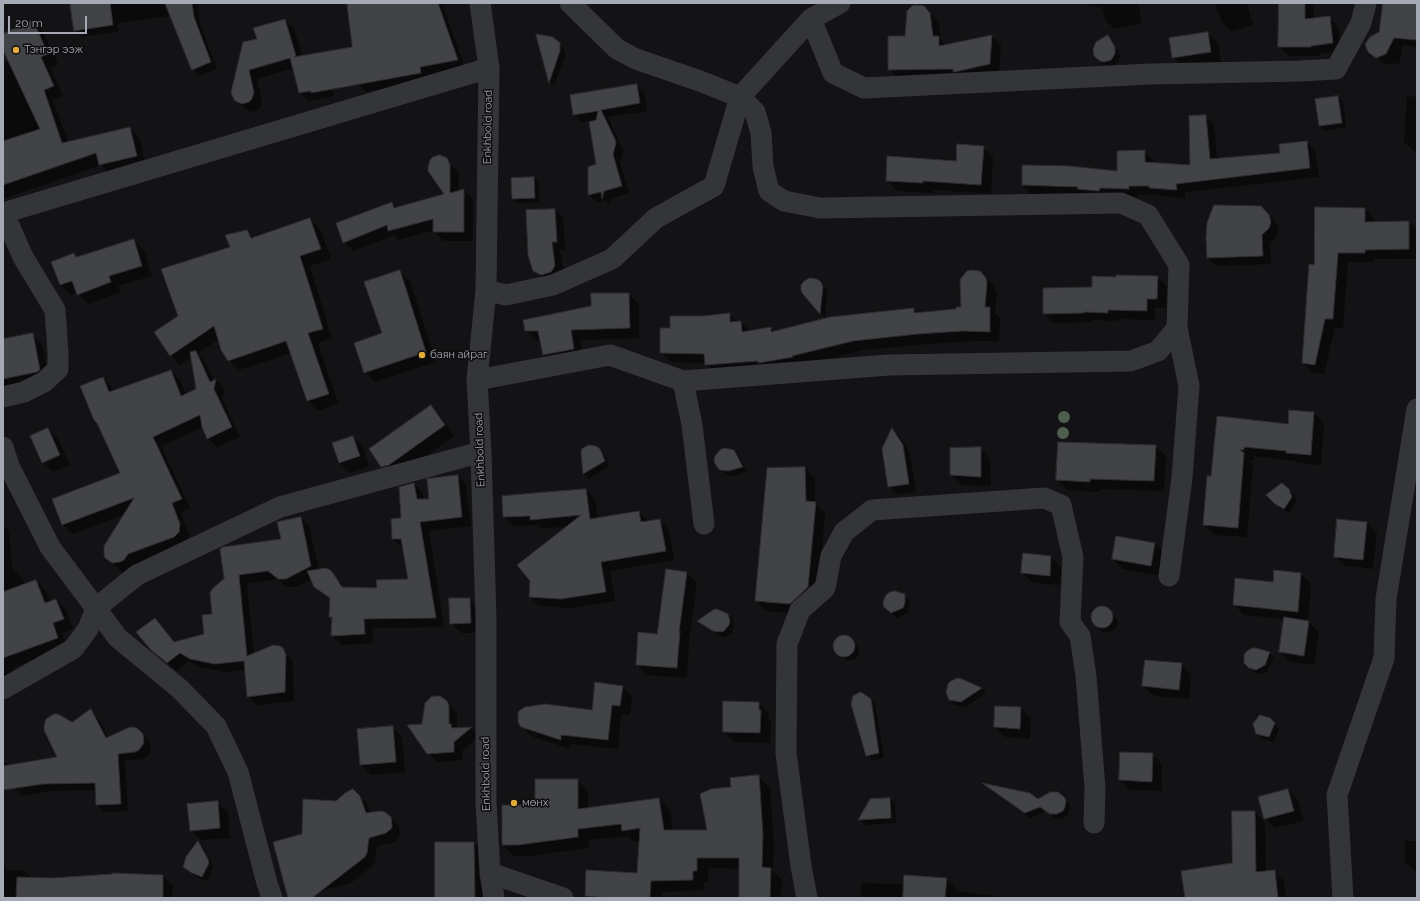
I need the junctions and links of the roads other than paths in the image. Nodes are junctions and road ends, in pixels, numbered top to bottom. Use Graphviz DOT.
graph roads {
  1 [pos="480,3"];
  2 [pos="570,3"];
  3 [pos="840,3"];
  4 [pos="1366,3"];
  5 [pos="811,19"];
  6 [pos="489,68"];
  7 [pos="740,97"];
  8 [pos="3,213"];
  9 [pos="3,222"];
  10 [pos="486,290"];
  11 [pos="1177,328"];
  12 [pos="477,380"];
  13 [pos="683,381"];
  14 [pos="3,397"];
  15 [pos="1417,409"];
  16 [pos="3,446"];
  17 [pos="481,452"];
  18 [pos="704,524"];
  19 [pos="1169,576"];
  20 [pos="96,608"];
  21 [pos="3,689"];
  22 [pos="1094,823"];
  23 [pos="490,873"];
  24 [pos="272,898"];
  25 [pos="494,898"];
  26 [pos="564,898"];
  27 [pos="807,898"];
  28 [pos="1343,898"];
  1 -- 6 [label="street, Enkhbold road"];
  2 -- 7 [label="street"];
  3 -- 5 [label="street"];
  4 -- 5 [label="street"];
  5 -- 7 [label="street"];
  6 -- 8 [label="street"];
  6 -- 10 [label="street, Enkhbold road"];
  7 -- 10 [label="street"];
  7 -- 11 [label="street"];
  9 -- 14 [label="street"];
  10 -- 12 [label="street, Enkhbold road"];
  11 -- 13 [label="street"];
  11 -- 19 [label="street"];
  12 -- 13 [label="street"];
  12 -- 17 [label="street, Enkhbold road"];
  13 -- 18 [label="street"];
  15 -- 28 [label="street"];
  16 -- 20 [label="street"];
  17 -- 20 [label="street"];
  17 -- 23 [label="street, Enkhbold road"];
  20 -- 21 [label="street"];
  20 -- 24 [label="street"];
  22 -- 27 [label="street"];
  23 -- 25 [label="street, Enkhbold road"];
  23 -- 26 [label="street"];
}
